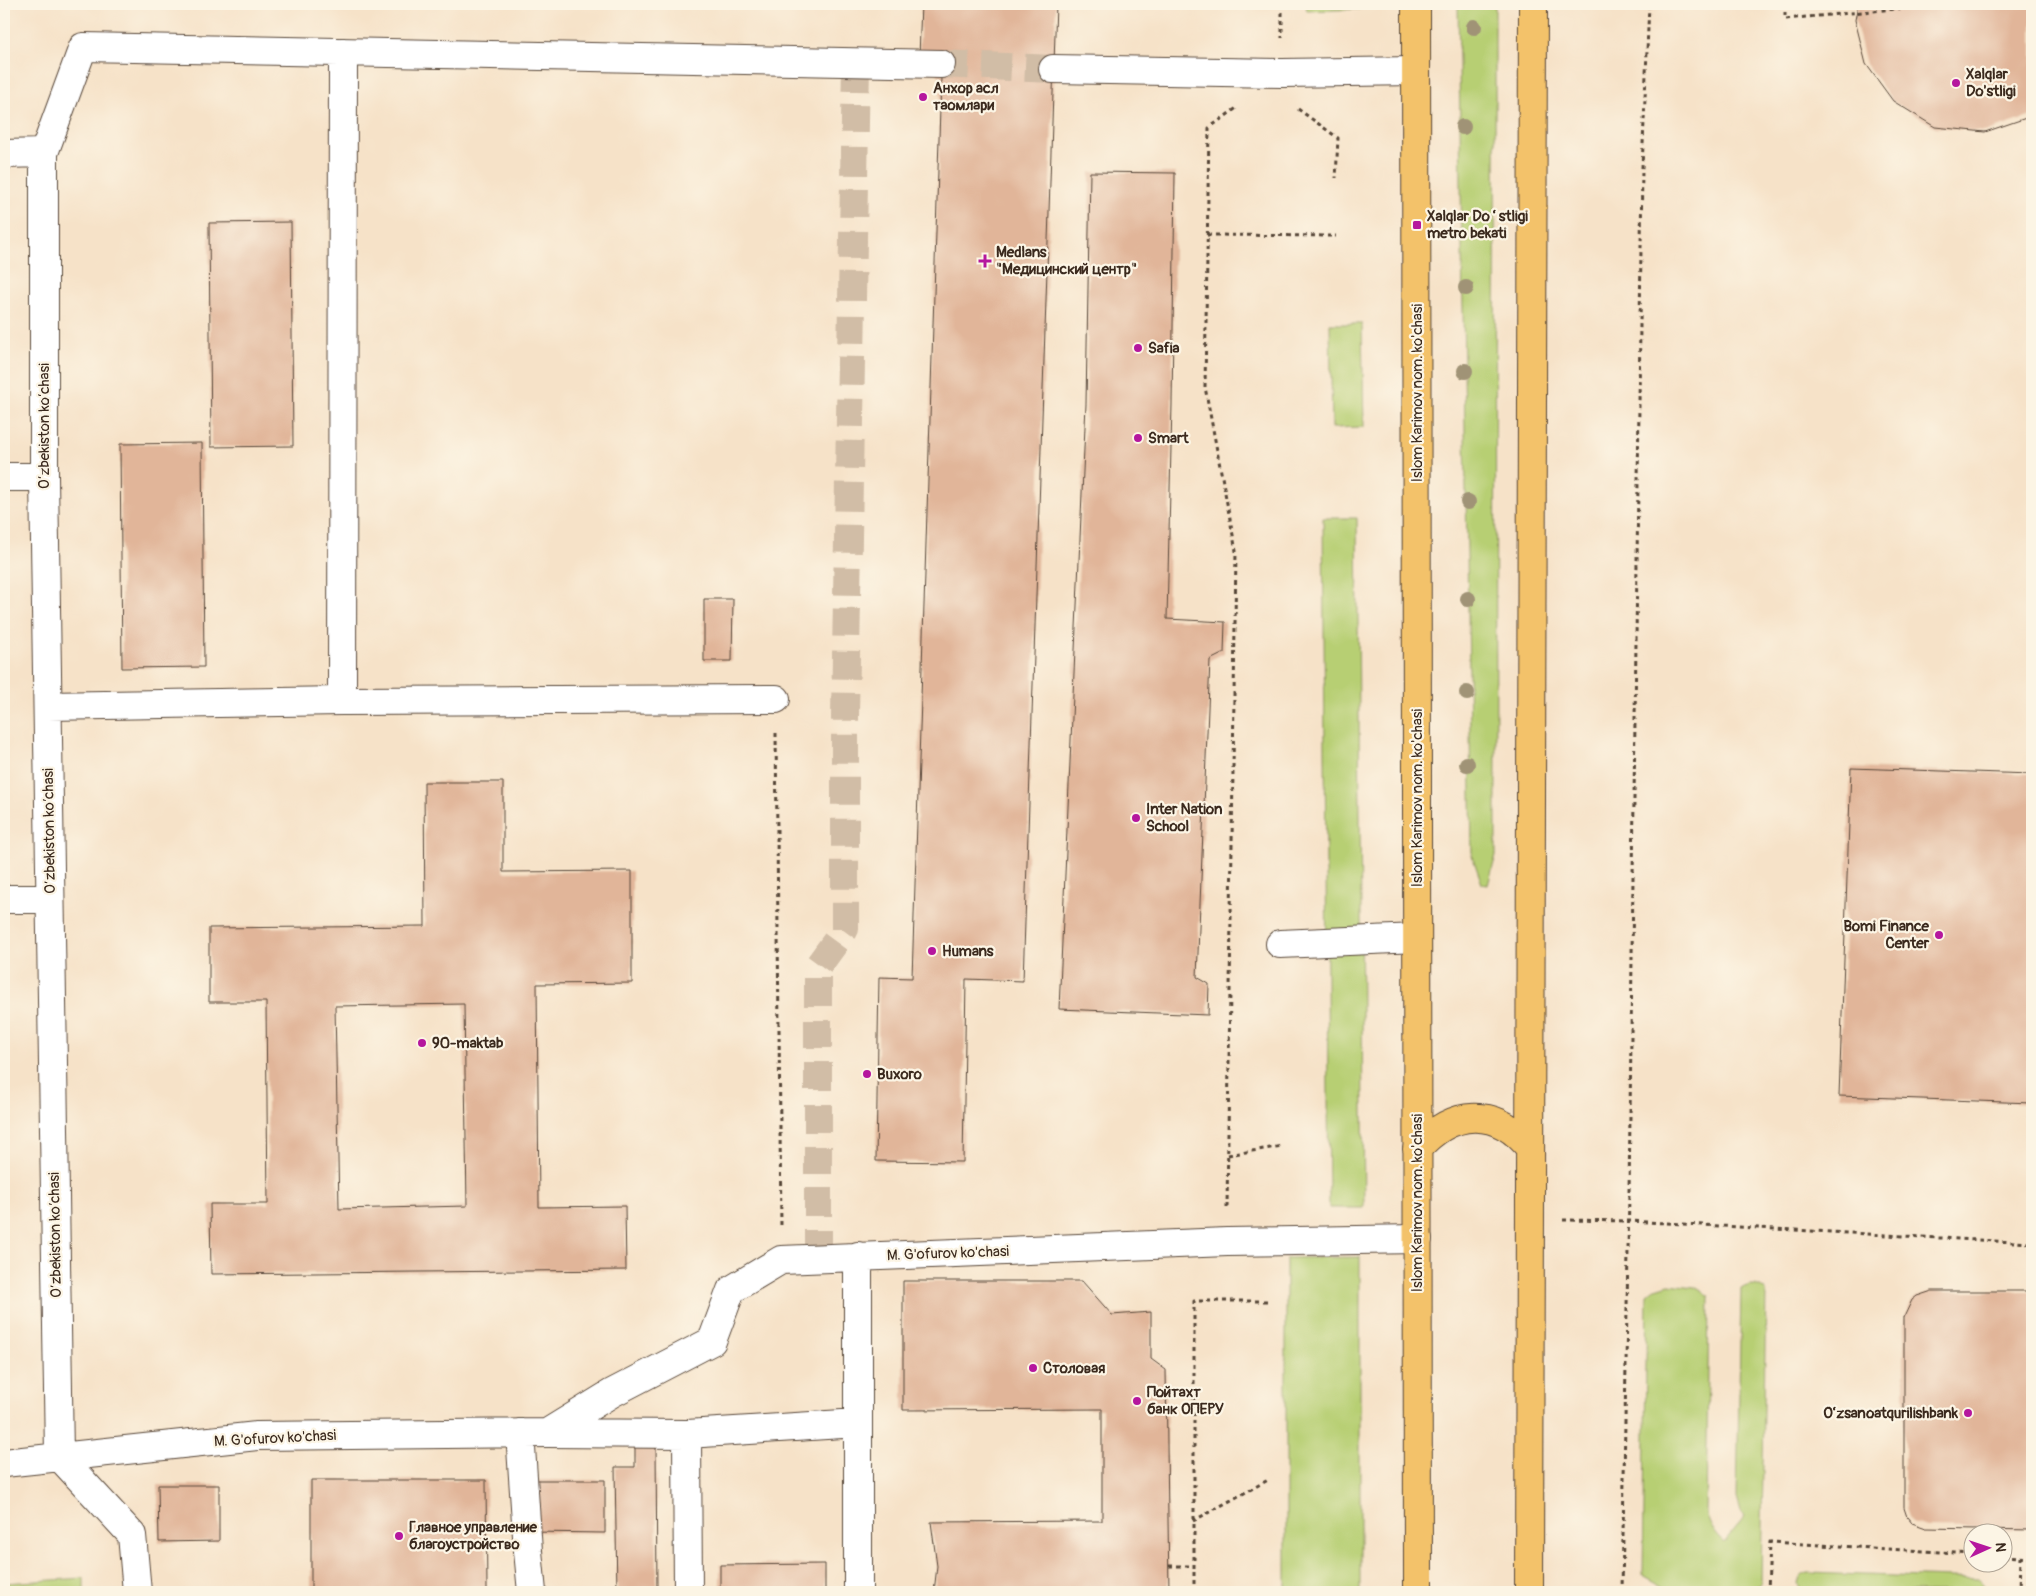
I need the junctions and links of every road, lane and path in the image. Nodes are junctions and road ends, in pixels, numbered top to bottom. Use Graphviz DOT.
graph roads {
  1 [pos="1416,4"];
  2 [pos="1533,4"];
  3 [pos="1649,4"];
  4 [pos="1785,4"];
  5 [pos="1949,4"];
  6 [pos="343,52"];
  7 [pos="941,64"];
  8 [pos="1053,68"];
  9 [pos="1416,71"];
  10 [pos="1246,102"];
  11 [pos="1291,104"];
  12 [pos="44,153"];
  13 [pos="4,154"];
  14 [pos="1336,178"];
  15 [pos="1207,235"];
  16 [pos="1336,236"];
  17 [pos="4,477"];
  18 [pos="44,477"];
  19 [pos="776,699"];
  20 [pos="342,701"];
  21 [pos="48,706"];
  22 [pos="4,899"];
  23 [pos="50,899"];
  24 [pos="1417,938"];
  25 [pos="1280,944"];
  26 [pos="1282,1146"];
  27 [pos="1418,1148"];
  28 [pos="1530,1148"];
  29 [pos="1228,1156"];
  30 [pos="1530,1220"];
  31 [pos="1628,1221"];
  32 [pos="1418,1239"];
  33 [pos="1227,1242"];
  34 [pos="2032,1242"];
  35 [pos="858,1256"];
  36 [pos="781,1260"];
  37 [pos="1269,1301"];
  38 [pos="858,1422"];
  39 [pos="533,1433"];
  40 [pos="687,1434"];
  41 [pos="59,1456"];
  42 [pos="4,1463"];
  43 [pos="1268,1480"];
  44 [pos="1194,1521"];
  45 [pos="1964,1553"];
  46 [pos="2014,1557"];
  47 [pos="2020,1557"];
  48 [pos="2032,1558"];
  49 [pos="1169,1566"];
  50 [pos="1194,1566"];
  51 [pos="137,1592"];
  52 [pos="532,1592"];
  53 [pos="688,1592"];
  54 [pos="858,1592"];
  55 [pos="1194,1592"];
  56 [pos="1418,1592"];
  57 [pos="1529,1592"];
  58 [pos="1622,1592"];
  59 [pos="1768,1592"];
  60 [pos="2019,1592"];
  1 -- 9 [label="main road, Islom Karimov nom. ko'chasi"];
  2 -- 28 [label="main road"];
  3 -- 31 [label="path"];
  4 -- 5 [label="path"];
  6 -- 7 [label="street"];
  6 -- 12 [label="street, O‘zbekiston ko‘chasi"];
  6 -- 20 [label="street"];
  8 -- 9 [label="street"];
  9 -- 24 [label="main road, Islom Karimov nom. ko'chasi"];
  10 -- 15 [label="path"];
  11 -- 14 [label="path"];
  12 -- 13 [label="street"];
  12 -- 18 [label="street, O‘zbekiston ko‘chasi"];
  15 -- 16 [label="path"];
  15 -- 29 [label="path"];
  17 -- 18 [label="street"];
  18 -- 21 [label="street, O‘zbekiston ko‘chasi"];
  19 -- 20 [label="street"];
  19 -- 36 [label="path"];
  20 -- 21 [label="street"];
  21 -- 23 [label="street, O‘zbekiston ko‘chasi"];
  22 -- 23 [label="street"];
  23 -- 41 [label="street, O‘zbekiston ko‘chasi"];
  24 -- 25 [label="street"];
  24 -- 27 [label="main road, Islom Karimov nom. ko'chasi"];
  26 -- 29 [label="path"];
  27 -- 28 [label="main road"];
  27 -- 32 [label="main road, Islom Karimov nom. ko'chasi"];
  28 -- 30 [label="main road"];
  29 -- 33 [label="path"];
  30 -- 31 [label="path"];
  30 -- 57 [label="main road"];
  31 -- 34 [label="path"];
  31 -- 58 [label="path"];
  32 -- 33 [label="street, M. G'ofurov ko'chasi"];
  32 -- 56 [label="main road, Islom Karimov nom. ko'chasi"];
  33 -- 35 [label="street, M. G'ofurov ko'chasi"];
  35 -- 36 [label="street, M. G'ofurov ko'chasi"];
  35 -- 38 [label="street"];
  36 -- 39 [label="street, M. G'ofurov ko'chasi"];
  37 -- 44 [label="path"];
  38 -- 40 [label="street, M. G'ofurov ko'chasi"];
  38 -- 54 [label="street"];
  39 -- 40 [label="street, M. G'ofurov ko'chasi"];
  39 -- 41 [label="street, M. G'ofurov ko'chasi"];
  39 -- 52 [label="street"];
  40 -- 53 [label="street"];
  41 -- 42 [label="street, M. G'ofurov ko'chasi"];
  41 -- 51 [label="street"];
  43 -- 44 [label="path"];
  44 -- 50 [label="path"];
  45 -- 59 [label="path"];
  46 -- 47 [label="path"];
  47 -- 48 [label="path"];
  47 -- 60 [label="path"];
  49 -- 50 [label="path"];
  50 -- 55 [label="path"];
}
